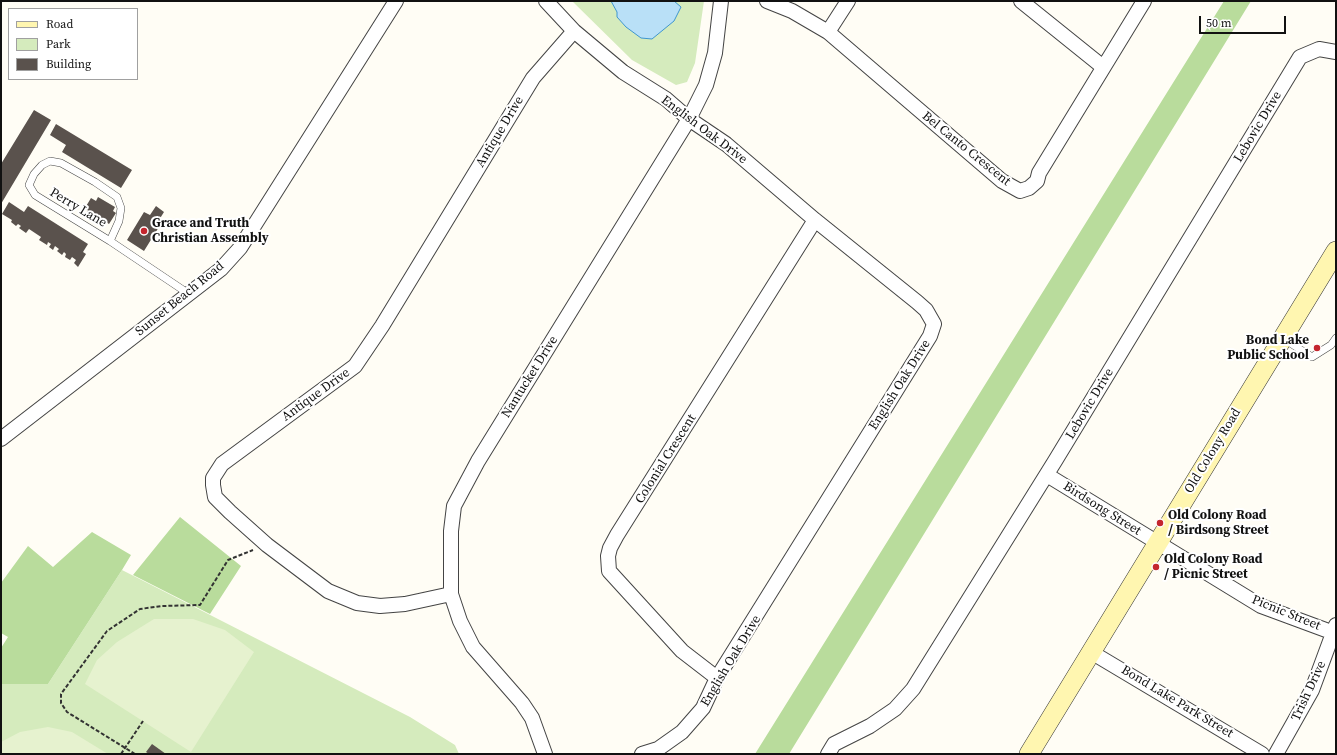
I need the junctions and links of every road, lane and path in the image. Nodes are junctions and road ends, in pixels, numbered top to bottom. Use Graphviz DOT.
graph roads {
  1 [pos="396,1"];
  2 [pos="546,1"];
  3 [pos="721,1"];
  4 [pos="767,1"];
  5 [pos="848,1"];
  6 [pos="1021,1"];
  7 [pos="1144,1"];
  8 [pos="574,30"];
  9 [pos="828,32"];
  10 [pos="1336,52"];
  11 [pos="1102,67"];
  12 [pos="690,119"];
  13 [pos="815,220"];
  14 [pos="110,241"];
  15 [pos="1336,251"];
  16 [pos="189,294"];
  17 [pos="1282,338"];
  18 [pos="1336,338"];
  19 [pos="1,439"];
  20 [pos="1047,475"];
  21 [pos="1156,544"];
  22 [pos="266,545"];
  23 [pos="451,594"];
  24 [pos="1335,629"];
  25 [pos="1091,652"];
  26 [pos="717,678"];
  27 [pos="143,721"];
  28 [pos="126,747"];
  29 [pos="120,754"];
  30 [pos="135,754"];
  31 [pos="545,754"];
  32 [pos="642,754"];
  33 [pos="828,754"];
  34 [pos="1028,754"];
  35 [pos="1262,754"];
  36 [pos="1276,754"];
  1 -- 16 [label="street, Sunset Beach Road"];
  2 -- 8 [label="street, English Oak Drive"];
  3 -- 12 [label="street, Nantucket Drive"];
  4 -- 9 [label="street, Bel Canto Crescent"];
  5 -- 9 [label="street"];
  6 -- 11 [label="street"];
  7 -- 11 [label="street, Bel Canto Crescent"];
  8 -- 12 [label="street, English Oak Drive"];
  8 -- 22 [label="street, Antique Drive"];
  9 -- 11 [label="street, Bel Canto Crescent"];
  10 -- 20 [label="street, Lebovic Drive"];
  12 -- 13 [label="street, English Oak Drive"];
  12 -- 23 [label="street, Nantucket Drive"];
  13 -- 26 [label="street, Colonial Crescent"];
  13 -- 26 [label="street, English Oak Drive"];
  14 -- 14 [label="lane, Perry Lane"];
  14 -- 16 [label="lane, Perry Lane"];
  15 -- 17 [label="street, Old Colony Road"];
  16 -- 19 [label="street, Sunset Beach Road"];
  17 -- 18 [label="lane"];
  17 -- 21 [label="street, Old Colony Road"];
  20 -- 21 [label="street, Birdsong Street"];
  20 -- 33 [label="street, Lebovic Drive"];
  21 -- 24 [label="street, Picnic Street"];
  21 -- 25 [label="street, Old Colony Road"];
  22 -- 23 [label="street, Antique Drive"];
  22 -- 28 [label="path"];
  23 -- 31 [label="street, Nantucket Drive"];
  24 -- 36 [label="street, Trish Drive"];
  25 -- 34 [label="street, Old Colony Road"];
  25 -- 35 [label="street, Bond Lake Park Street"];
  26 -- 32 [label="street, English Oak Drive"];
  27 -- 28 [label="path"];
  28 -- 29 [label="path"];
  28 -- 30 [label="path"];
}
